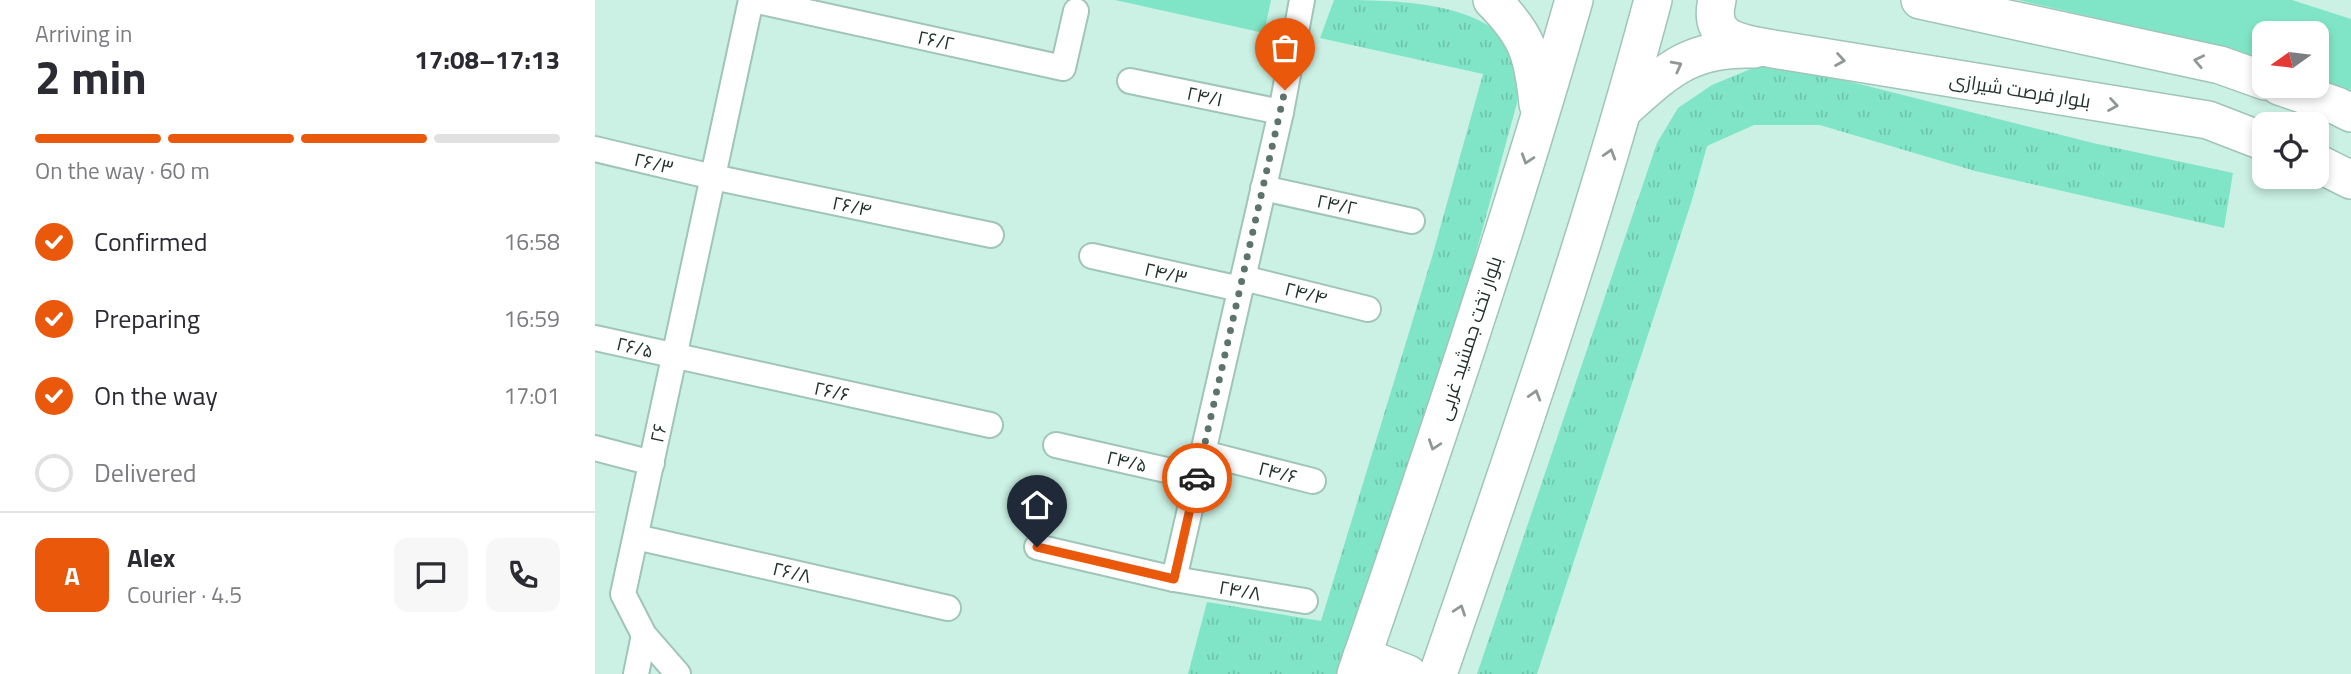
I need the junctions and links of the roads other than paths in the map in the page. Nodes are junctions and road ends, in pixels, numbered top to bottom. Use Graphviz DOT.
graph roads {
  1 [pos="752,0"];
  2 [pos="1302,0"];
  3 [pos="1492,0"];
  4 [pos="1574,0"];
  5 [pos="1653,0"];
  6 [pos="1717,0"];
  7 [pos="1920,0"];
  8 [pos="1076,11"];
  9 [pos="1773,49"];
  10 [pos="2252,76"];
  11 [pos="1130,81"];
  12 [pos="2314,98"];
  13 [pos="1624,109"];
  14 [pos="1281,112"];
  15 [pos="2351,113"];
  16 [pos="1540,120"];
  17 [pos="2252,137"];
  18 [pos="595,149"];
  19 [pos="2329,169"];
  20 [pos="713,177"];
  21 [pos="2351,180"];
  22 [pos="1263,188"];
  23 [pos="1412,220"];
  24 [pos="991,235"];
  25 [pos="1092,256"];
  26 [pos="1242,283"];
  27 [pos="1368,309"];
  28 [pos="595,338"];
  29 [pos="675,356"];
  30 [pos="990,425"];
  31 [pos="1056,444"];
  32 [pos="595,448"];
  33 [pos="652,463"];
  34 [pos="1200,465"];
  35 [pos="1313,481"];
  36 [pos="636,537"];
  37 [pos="1037,547"];
  38 [pos="1174,579"];
  39 [pos="1305,601"];
  40 [pos="948,608"];
  41 [pos="644,635"];
  42 [pos="1359,665"];
  43 [pos="636,674"];
  44 [pos="678,674"];
  45 [pos="1408,674"];
  46 [pos="1438,674"];
  1 -- 8 [label="street, ۲۶/۲"];
  1 -- 20 [label="street, ۲۶"];
  2 -- 14 [label="street"];
  3 -- 16 [label="main road"];
  4 -- 16 [label="main road, بلوار تخت جمشید غربی"];
  5 -- 13 [label="main road"];
  6 -- 9 [label="main road"];
  10 -- 7 [label="main road, one-way"];
  13 -- 9 [label="main road, one-way"];
  9 -- 17 [label="main road, بلوار فرصت شیرازی, one-way"];
  11 -- 14 [label="street, ۲۴/۱"];
  12 -- 15 [label="main road"];
  46 -- 13 [label="main road, one-way"];
  14 -- 22 [label="street"];
  16 -- 42 [label="main road, بلوار تخت جمشید غربی, one-way"];
  18 -- 20 [label="street, ۲۶/۳"];
  19 -- 21 [label="main road"];
  20 -- 24 [label="street, ۲۶/۴"];
  20 -- 29 [label="street, ۲۶"];
  22 -- 23 [label="street, ۲۴/۲"];
  22 -- 26 [label="street"];
  25 -- 26 [label="street, ۲۴/۳"];
  26 -- 27 [label="street, ۲۴/۴"];
  26 -- 34 [label="street"];
  28 -- 29 [label="street, ۲۶/۵"];
  29 -- 30 [label="street, ۲۶/۶"];
  29 -- 33 [label="street, ۲۶"];
  31 -- 34 [label="street, ۲۴/۵"];
  32 -- 33 [label="street"];
  33 -- 36 [label="street, ۲۶"];
  34 -- 35 [label="street, ۲۴/۶"];
  34 -- 38 [label="street"];
  36 -- 40 [label="street, ۲۶/۸"];
  36 -- 41 [label="street, ۲۶"];
  37 -- 38 [label="street, ۲۴/۸"];
  38 -- 39 [label="street, ۲۴/۸"];
  41 -- 43 [label="street"];
  41 -- 44 [label="street, ۲۶"];
  42 -- 45 [label="main road"];
}
